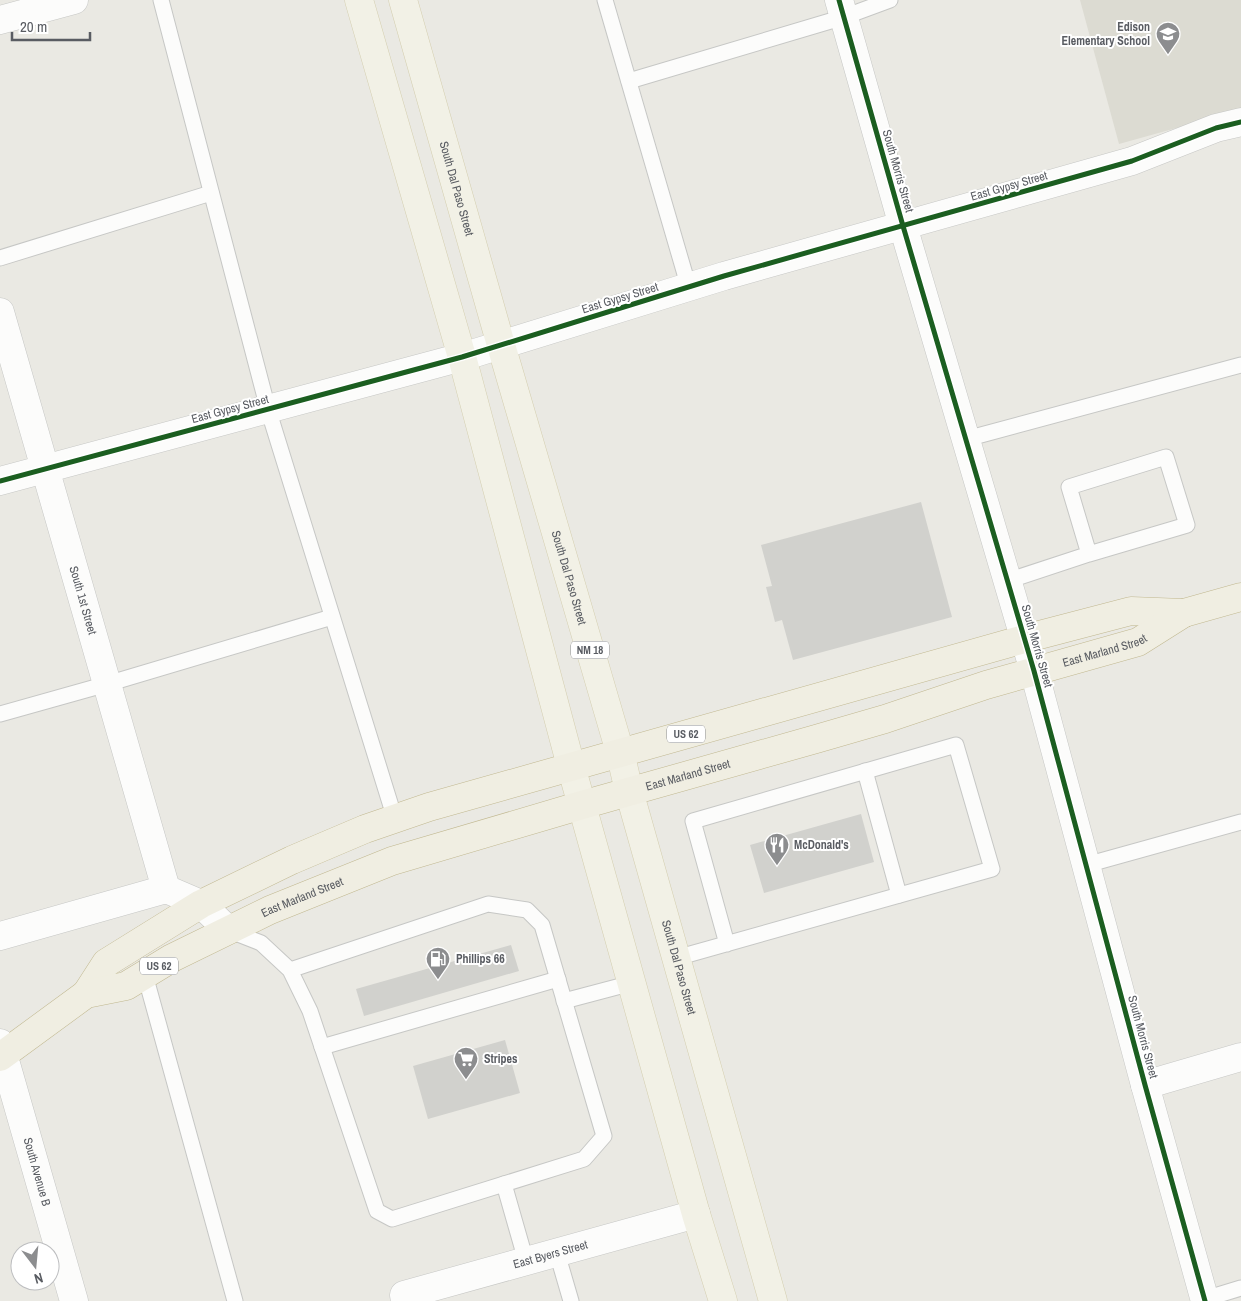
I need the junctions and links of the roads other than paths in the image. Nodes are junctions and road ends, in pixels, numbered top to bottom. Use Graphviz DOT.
graph roads {
  1 [pos="74,0"];
  2 [pos="161,0"];
  3 [pos="359,0"];
  4 [pos="403,0"];
  5 [pos="605,0"];
  6 [pos="890,0"];
  7 [pos="842,8"];
  8 [pos="0,20"];
  9 [pos="629,81"];
  10 [pos="1241,122"];
  11 [pos="211,193"];
  12 [pos="903,226"];
  13 [pos="0,258"];
  14 [pos="689,288"];
  15 [pos="0,312"];
  16 [pos="501,346"];
  17 [pos="462,358"];
  18 [pos="1241,365"];
  19 [pos="268,409"];
  20 [pos="966,439"];
  21 [pos="44,468"];
  22 [pos="0,481"];
  23 [pos="1089,554"];
  24 [pos="1007,581"];
  25 [pos="1241,597"];
  26 [pos="1184,613"];
  27 [pos="332,617"];
  28 [pos="1024,639"];
  29 [pos="1034,671"];
  30 [pos="107,684"];
  31 [pos="0,714"];
  32 [pos="620,752"];
  33 [pos="571,766"];
  34 [pos="865,771"];
  35 [pos="629,791"];
  36 [pos="582,805"];
  37 [pos="395,818"];
  38 [pos="1241,822"];
  39 [pos="1086,865"];
  40 [pos="166,889"];
  41 [pos="899,895"];
  42 [pos="200,904"];
  43 [pos="228,930"];
  44 [pos="0,936"];
  45 [pos="727,944"];
  46 [pos="676,958"];
  47 [pos="290,970"];
  48 [pos="145,975"];
  49 [pos="558,979"];
  50 [pos="632,983"];
  51 [pos="86,994"];
  52 [pos="564,1001"];
  53 [pos="322,1047"];
  54 [pos="1,1051"];
  55 [pos="1241,1057"];
  56 [pos="1145,1085"];
  57 [pos="504,1184"];
  58 [pos="696,1214"];
  59 [pos="557,1253"];
  60 [pos="526,1261"];
  61 [pos="1241,1288"];
  62 [pos="405,1298"];
  63 [pos="1205,1300"];
  64 [pos="74,1301"];
  65 [pos="235,1301"];
  66 [pos="571,1301"];
  67 [pos="723,1301"];
  68 [pos="773,1301"];
  1 -- 8 [label="street"];
  2 -- 11 [label="lane"];
  3 -- 17 [label="main road"];
  4 -- 16 [label="main road, South Dal Paso Street / NM 18"];
  5 -- 9 [label="lane"];
  6 -- 7 [label="lane"];
  7 -- 9 [label="lane"];
  7 -- 12 [label="street, South Morris Street"];
  9 -- 14 [label="lane"];
  10 -- 12 [label="street, East Gypsy Street"];
  11 -- 13 [label="lane"];
  11 -- 19 [label="lane"];
  12 -- 14 [label="street, East Gypsy Street"];
  12 -- 20 [label="street, South Morris Street"];
  14 -- 16 [label="street, East Gypsy Street"];
  15 -- 21 [label="street, South 1st Street"];
  16 -- 17 [label="street, East Gypsy Street"];
  16 -- 32 [label="main road, South Dal Paso Street / NM 18"];
  17 -- 19 [label="street, East Gypsy Street"];
  17 -- 33 [label="main road"];
  18 -- 20 [label="lane"];
  19 -- 21 [label="street, East Gypsy Street"];
  19 -- 27 [label="lane"];
  20 -- 24 [label="street, South Morris Street"];
  21 -- 22 [label="street, East Gypsy Street"];
  21 -- 30 [label="street, South 1st Street"];
  23 -- 23 [label="lane"];
  23 -- 24 [label="lane"];
  24 -- 28 [label="street, South Morris Street"];
  25 -- 26 [label="highway, East Marland Street / US 62"];
  26 -- 28 [label="highway, East Marland Street / US 62"];
  26 -- 29 [label="highway, East Marland Street / US 62"];
  27 -- 30 [label="lane"];
  27 -- 37 [label="lane"];
  28 -- 29 [label="street, South Morris Street"];
  28 -- 32 [label="highway, East Marland Street / US 62"];
  29 -- 35 [label="highway, East Marland Street / US 62"];
  29 -- 39 [label="street, South Morris Street"];
  30 -- 31 [label="lane"];
  30 -- 40 [label="street, South 1st Street"];
  32 -- 33 [label="highway, East Marland Street / US 62"];
  32 -- 35 [label="main road, South Dal Paso Street / NM 18"];
  33 -- 36 [label="main road"];
  33 -- 37 [label="highway, East Marland Street / US 62"];
  34 -- 41 [label="lane"];
  34 -- 41 [label="lane"];
  34 -- 45 [label="lane"];
  35 -- 36 [label="highway, East Marland Street / US 62"];
  35 -- 46 [label="main road, South Dal Paso Street / NM 18"];
  36 -- 43 [label="highway, East Marland Street / US 62"];
  36 -- 50 [label="main road"];
  37 -- 42 [label="highway, East Marland Street / US 62"];
  38 -- 39 [label="lane"];
  39 -- 56 [label="street, South Morris Street"];
  40 -- 42 [label="street"];
  40 -- 44 [label="street"];
  41 -- 45 [label="lane"];
  42 -- 43 [label="street"];
  42 -- 51 [label="highway, US 62"];
  43 -- 47 [label="lane"];
  43 -- 48 [label="highway, US 62"];
  45 -- 46 [label="lane"];
  46 -- 68 [label="main road, South Dal Paso Street / NM 18"];
  47 -- 49 [label="lane"];
  47 -- 53 [label="lane"];
  48 -- 51 [label="highway, US 62"];
  48 -- 65 [label="lane"];
  49 -- 52 [label="lane"];
  49 -- 53 [label="lane"];
  50 -- 52 [label="lane"];
  50 -- 58 [label="main road"];
  51 -- 54 [label="highway, US 62"];
  52 -- 57 [label="lane"];
  53 -- 57 [label="lane"];
  54 -- 64 [label="street, South Avenue B"];
  55 -- 56 [label="street"];
  56 -- 63 [label="street, South Morris Street"];
  57 -- 60 [label="lane"];
  58 -- 59 [label="street, East Byers Street"];
  58 -- 67 [label="main road"];
  59 -- 60 [label="street, East Byers Street"];
  59 -- 66 [label="lane"];
  60 -- 62 [label="street, East Byers Street"];
  61 -- 63 [label="lane"];
}
